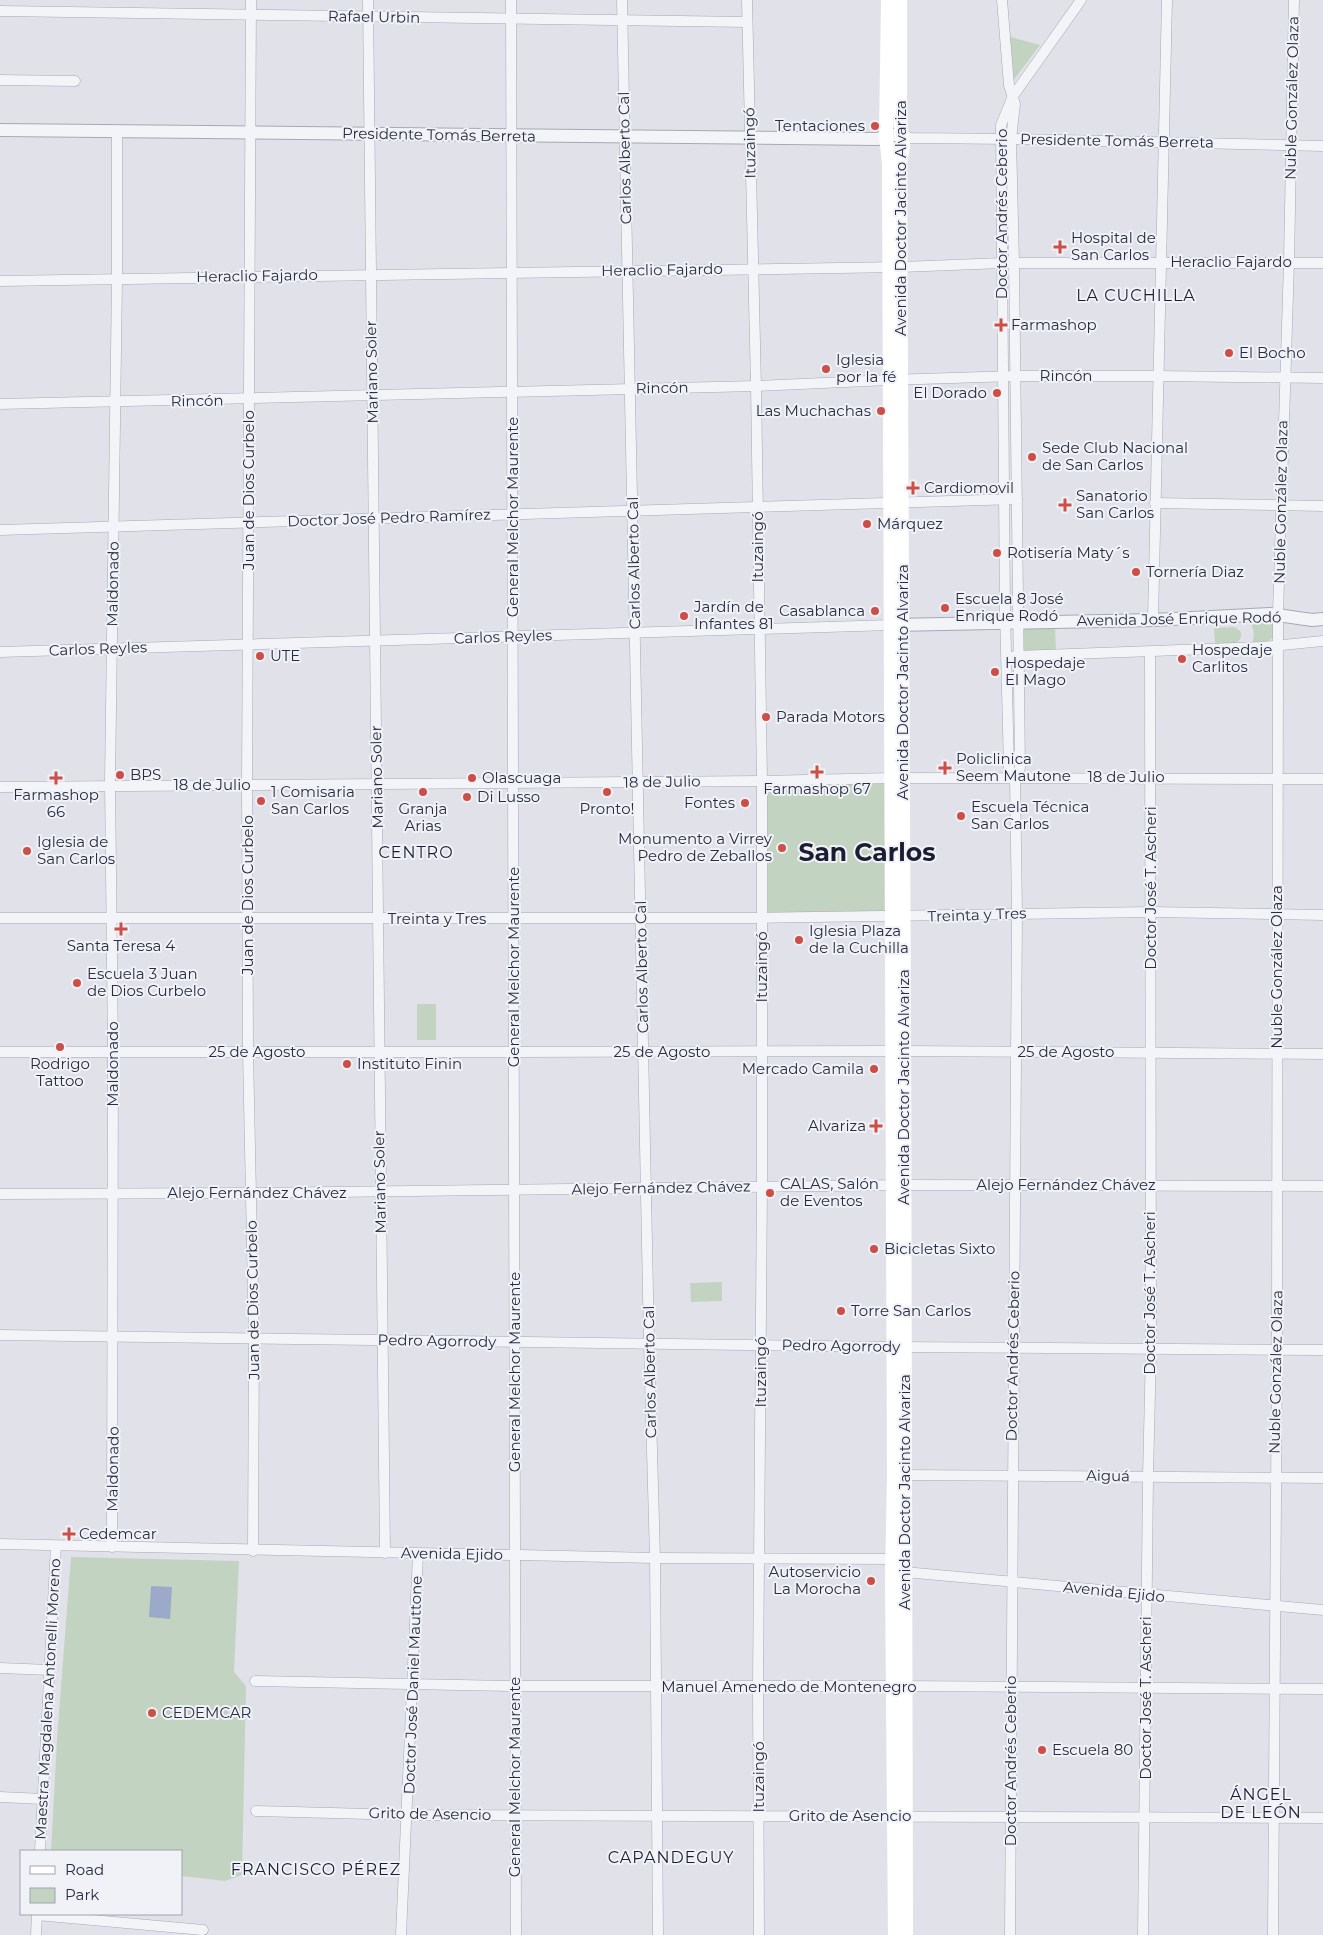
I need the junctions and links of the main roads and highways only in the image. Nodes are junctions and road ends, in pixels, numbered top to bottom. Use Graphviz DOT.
graph roads {
  1 [pos="888,0"];
  2 [pos="900,0"];
  3 [pos="895,267"];
  4 [pos="900,1816"];
  5 [pos="895,1935"];
  6 [pos="906,1935"];
  1 -- 3 [label="main road, Avenida Doctor Jacinto Alvariza"];
  2 -- 3 [label="main road, Avenida Doctor Jacinto Alvariza"];
  3 -- 4 [label="main road, Avenida Doctor Jacinto Alvariza"];
  4 -- 5 [label="main road, Avenida Doctor Jacinto Alvariza"];
  4 -- 6 [label="main road, Avenida Doctor Jacinto Alvariza"];
}
